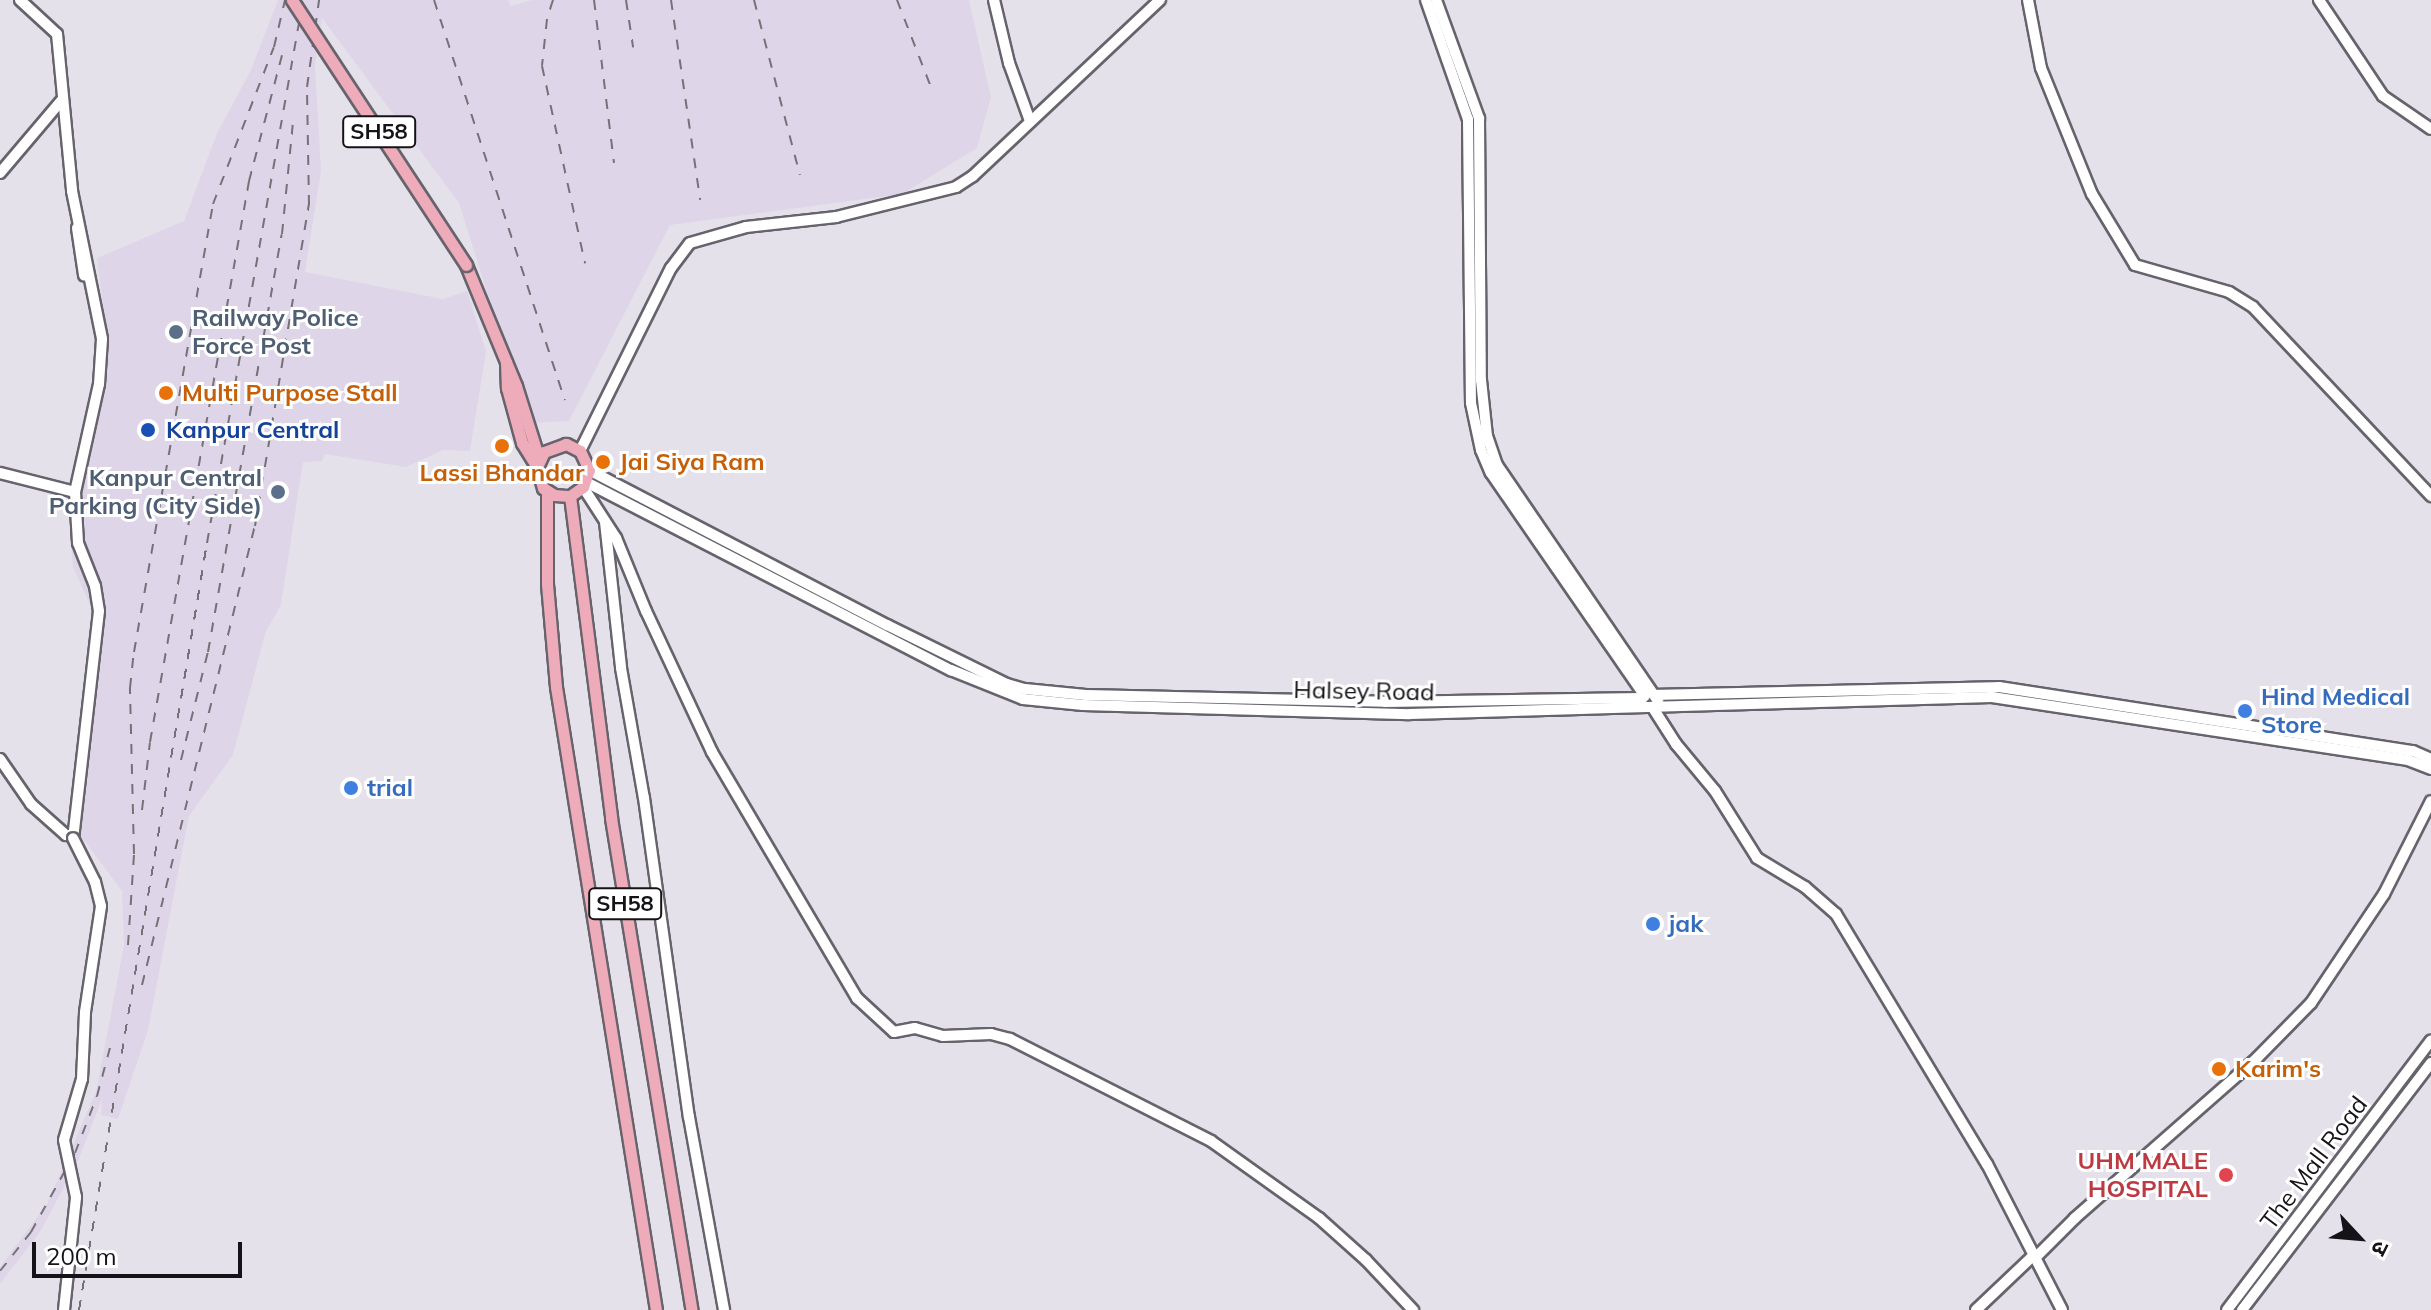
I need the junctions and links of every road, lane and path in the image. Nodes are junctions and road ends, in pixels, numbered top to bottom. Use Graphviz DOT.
graph roads {
  1 [pos="20,0"];
  2 [pos="292,0"];
  3 [pos="994,0"];
  4 [pos="1160,0"];
  5 [pos="1426,0"];
  6 [pos="1436,0"];
  7 [pos="2028,0"];
  8 [pos="2319,0"];
  9 [pos="1462,81"];
  10 [pos="62,100"];
  11 [pos="1030,121"];
  12 [pos="2431,129"];
  13 [pos="0,173"];
  14 [pos="506,362"];
  15 [pos="527,427"];
  16 [pos="550,447"];
  17 [pos="580,451"];
  18 [pos="538,463"];
  19 [pos="0,473"];
  20 [pos="586,480"];
  21 [pos="547,491"];
  22 [pos="75,492"];
  23 [pos="570,496"];
  24 [pos="2431,496"];
  25 [pos="604,516"];
  26 [pos="1650,700"];
  27 [pos="1164,701"];
  28 [pos="1425,701"];
  29 [pos="1554,703"];
  30 [pos="1425,714"];
  31 [pos="0,759"];
  32 [pos="2431,759"];
  33 [pos="2431,769"];
  34 [pos="2431,801"];
  35 [pos="73,837"];
  36 [pos="2431,1040"];
  37 [pos="2431,1063"];
  38 [pos="2034,1256"];
  39 [pos="64,1310"];
  40 [pos="656,1310"];
  41 [pos="692,1310"];
  42 [pos="724,1310"];
  43 [pos="1413,1310"];
  44 [pos="1976,1310"];
  45 [pos="2062,1310"];
  46 [pos="2227,1310"];
  47 [pos="2242,1310"];
  1 -- 10 [label="street"];
  2 -- 14 [label="main road, SH58, bridge"];
  3 -- 11 [label="street"];
  4 -- 11 [label="street"];
  5 -- 9 [label="street"];
  6 -- 9 [label="street"];
  7 -- 24 [label="street"];
  8 -- 12 [label="street"];
  9 -- 26 [label="street"];
  10 -- 13 [label="street"];
  10 -- 22 [label="street"];
  11 -- 17 [label="street"];
  14 -- 15 [label="main road, SH58"];
  14 -- 18 [label="main road, SH58"];
  15 -- 16 [label="main road"];
  15 -- 18 [label="main road, SH58"];
  16 -- 17 [label="main road"];
  16 -- 18 [label="main road"];
  17 -- 20 [label="main road"];
  18 -- 21 [label="main road, SH58"];
  19 -- 22 [label="street"];
  20 -- 23 [label="main road"];
  20 -- 25 [label="street"];
  20 -- 27 [label="street"];
  21 -- 23 [label="main road"];
  21 -- 40 [label="main road, SH58"];
  22 -- 35 [label="street"];
  23 -- 41 [label="main road, SH58"];
  25 -- 42 [label="street"];
  25 -- 43 [label="street"];
  26 -- 29 [label="street"];
  26 -- 32 [label="street"];
  26 -- 33 [label="street"];
  26 -- 38 [label="street"];
  27 -- 28 [label="street"];
  27 -- 30 [label="street, Halsey Road"];
  28 -- 29 [label="street"];
  28 -- 30 [label="street"];
  29 -- 30 [label="street, Halsey Road"];
  31 -- 35 [label="street"];
  34 -- 38 [label="street"];
  35 -- 39 [label="street, bridge"];
  36 -- 46 [label="street, The Mall Road"];
  37 -- 47 [label="street, The Mall Road"];
  38 -- 44 [label="street"];
  38 -- 45 [label="street"];
}
